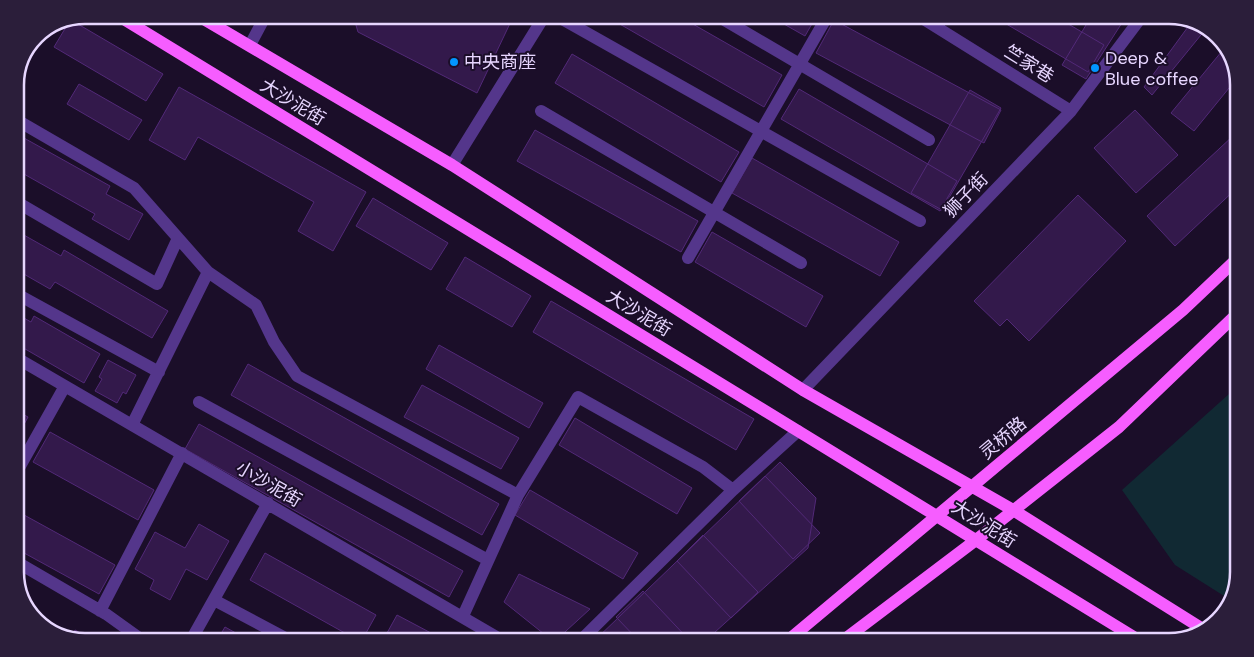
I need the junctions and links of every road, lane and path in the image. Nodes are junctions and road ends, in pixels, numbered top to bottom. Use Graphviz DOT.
graph roads {
  1 [pos="131,24"];
  2 [pos="213,24"];
  3 [pos="261,24"];
  4 [pos="539,24"];
  5 [pos="571,24"];
  6 [pos="731,24"];
  7 [pos="823,24"];
  8 [pos="932,24"];
  9 [pos="939,24"];
  10 [pos="1136,24"];
  11 [pos="937,27"];
  12 [pos="250,45"];
  13 [pos="800,64"];
  14 [pos="541,111"];
  15 [pos="1071,111"];
  16 [pos="24,124"];
  17 [pos="761,131"];
  18 [pos="929,140"];
  19 [pos="452,165"];
  20 [pos="24,206"];
  21 [pos="714,212"];
  22 [pos="920,221"];
  23 [pos="178,238"];
  24 [pos="688,258"];
  25 [pos="801,263"];
  26 [pos="1230,266"];
  27 [pos="208,272"];
  28 [pos="24,298"];
  29 [pos="1230,321"];
  30 [pos="24,362"];
  31 [pos="159,372"];
  32 [pos="65,386"];
  33 [pos="803,390"];
  34 [pos="199,402"];
  35 [pos="132,424"];
  36 [pos="798,430"];
  37 [pos="182,453"];
  38 [pos="24,459"];
  39 [pos="972,487"];
  40 [pos="734,490"];
  41 [pos="518,495"];
  42 [pos="268,503"];
  43 [pos="1013,510"];
  44 [pos="938,516"];
  45 [pos="976,540"];
  46 [pos="488,560"];
  47 [pos="24,566"];
  48 [pos="214,600"];
  49 [pos="100,611"];
  50 [pos="463,616"];
  51 [pos="1198,626"];
  52 [pos="131,633"];
  53 [pos="195,633"];
  54 [pos="276,633"];
  55 [pos="482,633"];
  56 [pos="588,633"];
  57 [pos="797,633"];
  58 [pos="853,633"];
  59 [pos="1127,633"];
  1 -- 36 [label="main road, 大沙泥街"];
  2 -- 12 [label="main road, 大沙泥街"];
  3 -- 12 [label="street"];
  4 -- 19 [label="street"];
  5 -- 17 [label="street"];
  6 -- 13 [label="street"];
  7 -- 13 [label="street"];
  8 -- 11 [label="street, 竺家巷"];
  9 -- 11 [label="street"];
  10 -- 15 [label="street, 狮子街"];
  11 -- 15 [label="street, 竺家巷"];
  12 -- 19 [label="main road, 大沙泥街"];
  13 -- 17 [label="street"];
  13 -- 18 [label="street"];
  14 -- 21 [label="street"];
  15 -- 33 [label="street, 狮子街"];
  16 -- 23 [label="street"];
  17 -- 21 [label="street"];
  17 -- 22 [label="street"];
  19 -- 33 [label="main road, 大沙泥街"];
  20 -- 23 [label="street"];
  21 -- 24 [label="street"];
  21 -- 25 [label="street"];
  23 -- 27 [label="street"];
  26 -- 39 [label="main road, 灵桥路"];
  27 -- 31 [label="street"];
  27 -- 41 [label="street"];
  28 -- 31 [label="street"];
  29 -- 43 [label="main road"];
  30 -- 32 [label="street, 小沙泥街"];
  31 -- 35 [label="street"];
  32 -- 35 [label="street, 小沙泥街"];
  32 -- 38 [label="street"];
  33 -- 39 [label="main road, 大沙泥街"];
  34 -- 46 [label="street"];
  35 -- 37 [label="street, 小沙泥街"];
  36 -- 40 [label="street"];
  36 -- 44 [label="main road, 大沙泥街"];
  37 -- 42 [label="street, 小沙泥街"];
  37 -- 49 [label="street"];
  39 -- 43 [label="main road, 大沙泥街"];
  39 -- 44 [label="main road, 灵桥路"];
  40 -- 41 [label="street"];
  40 -- 56 [label="street"];
  41 -- 46 [label="street"];
  42 -- 48 [label="street"];
  42 -- 50 [label="street, 小沙泥街"];
  43 -- 45 [label="main road"];
  43 -- 51 [label="main road, 大沙泥街"];
  44 -- 45 [label="main road, 大沙泥街"];
  44 -- 57 [label="main road, 灵桥路"];
  45 -- 58 [label="main road"];
  45 -- 59 [label="main road, 大沙泥街"];
  46 -- 50 [label="street"];
  47 -- 49 [label="street"];
  48 -- 53 [label="street"];
  48 -- 54 [label="street"];
  49 -- 52 [label="street"];
  50 -- 55 [label="street, 小沙泥街"];
}
